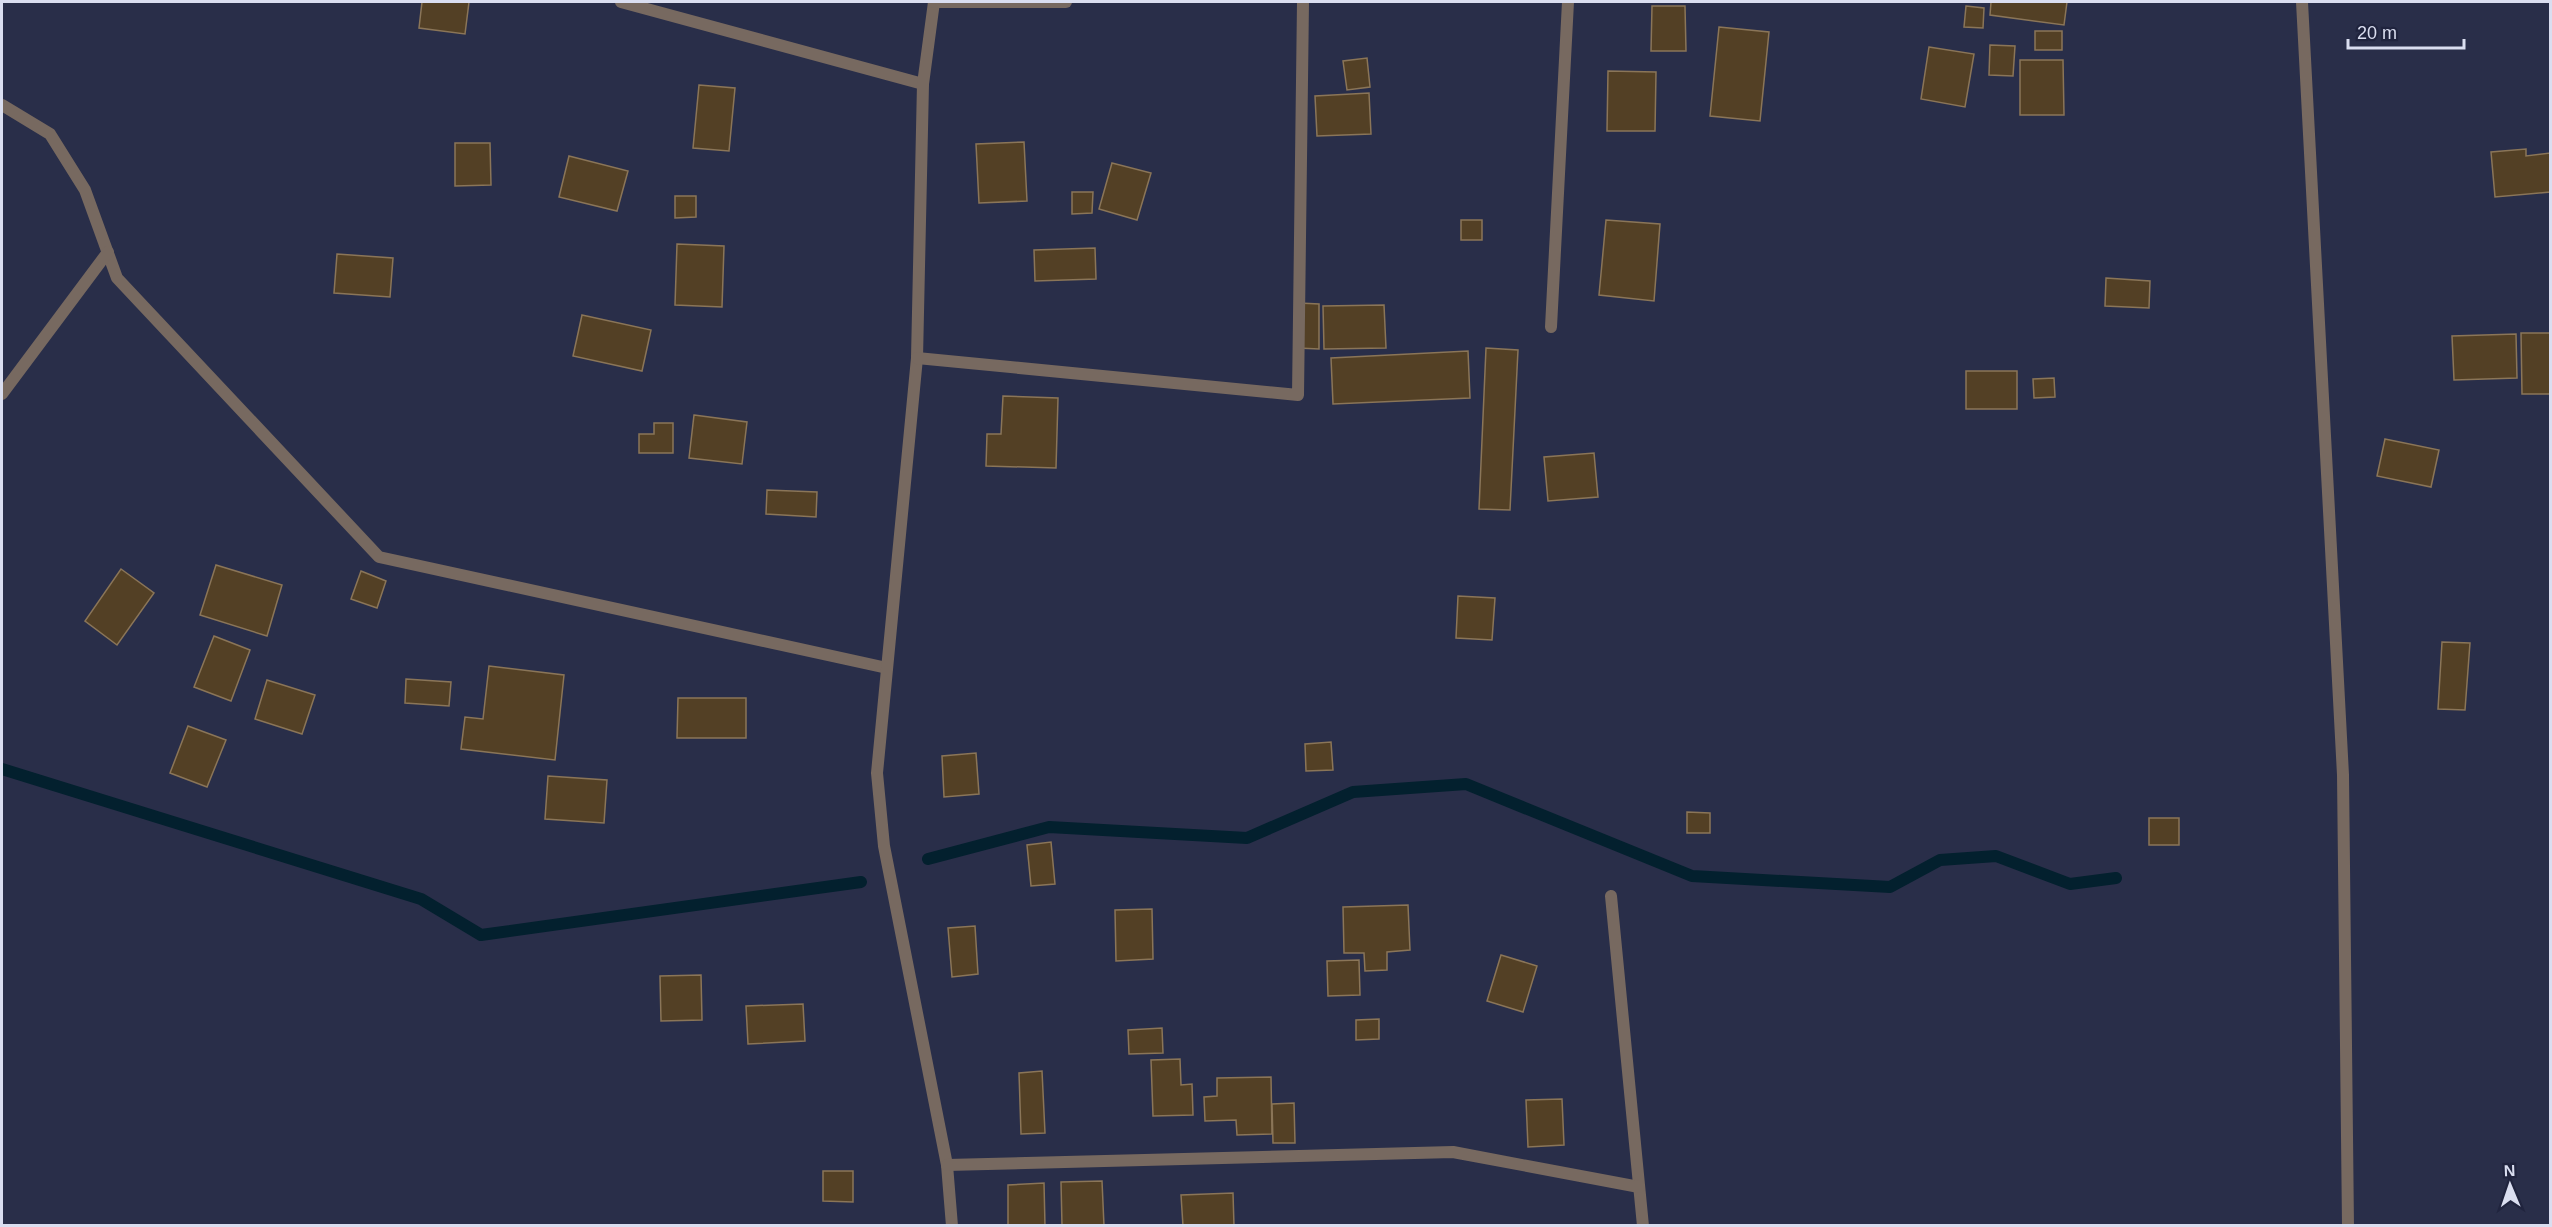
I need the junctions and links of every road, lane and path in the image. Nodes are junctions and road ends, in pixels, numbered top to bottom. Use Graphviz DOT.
graph roads {
  1 [pos="621,2"];
  2 [pos="934,2"];
  3 [pos="1066,2"];
  4 [pos="1303,2"];
  5 [pos="1569,2"];
  6 [pos="2302,2"];
  7 [pos="923,84"];
  8 [pos="2,105"];
  9 [pos="108,252"];
  10 [pos="1551,327"];
  11 [pos="917,358"];
  12 [pos="2,394"];
  13 [pos="887,668"];
  14 [pos="1611,896"];
  15 [pos="947,1165"];
  16 [pos="1639,1187"];
  17 [pos="952,1226"];
  18 [pos="1643,1226"];
  19 [pos="2348,1226"];
  1 -- 7 [label="street"];
  2 -- 3 [label="street"];
  2 -- 7 [label="street"];
  4 -- 11 [label="street"];
  5 -- 10 [label="street"];
  6 -- 19 [label="street"];
  7 -- 11 [label="street"];
  8 -- 9 [label="street"];
  9 -- 12 [label="street"];
  9 -- 13 [label="street"];
  11 -- 13 [label="street"];
  13 -- 15 [label="street"];
  14 -- 16 [label="street"];
  15 -- 16 [label="street"];
  15 -- 17 [label="street"];
  16 -- 18 [label="street"];
}
